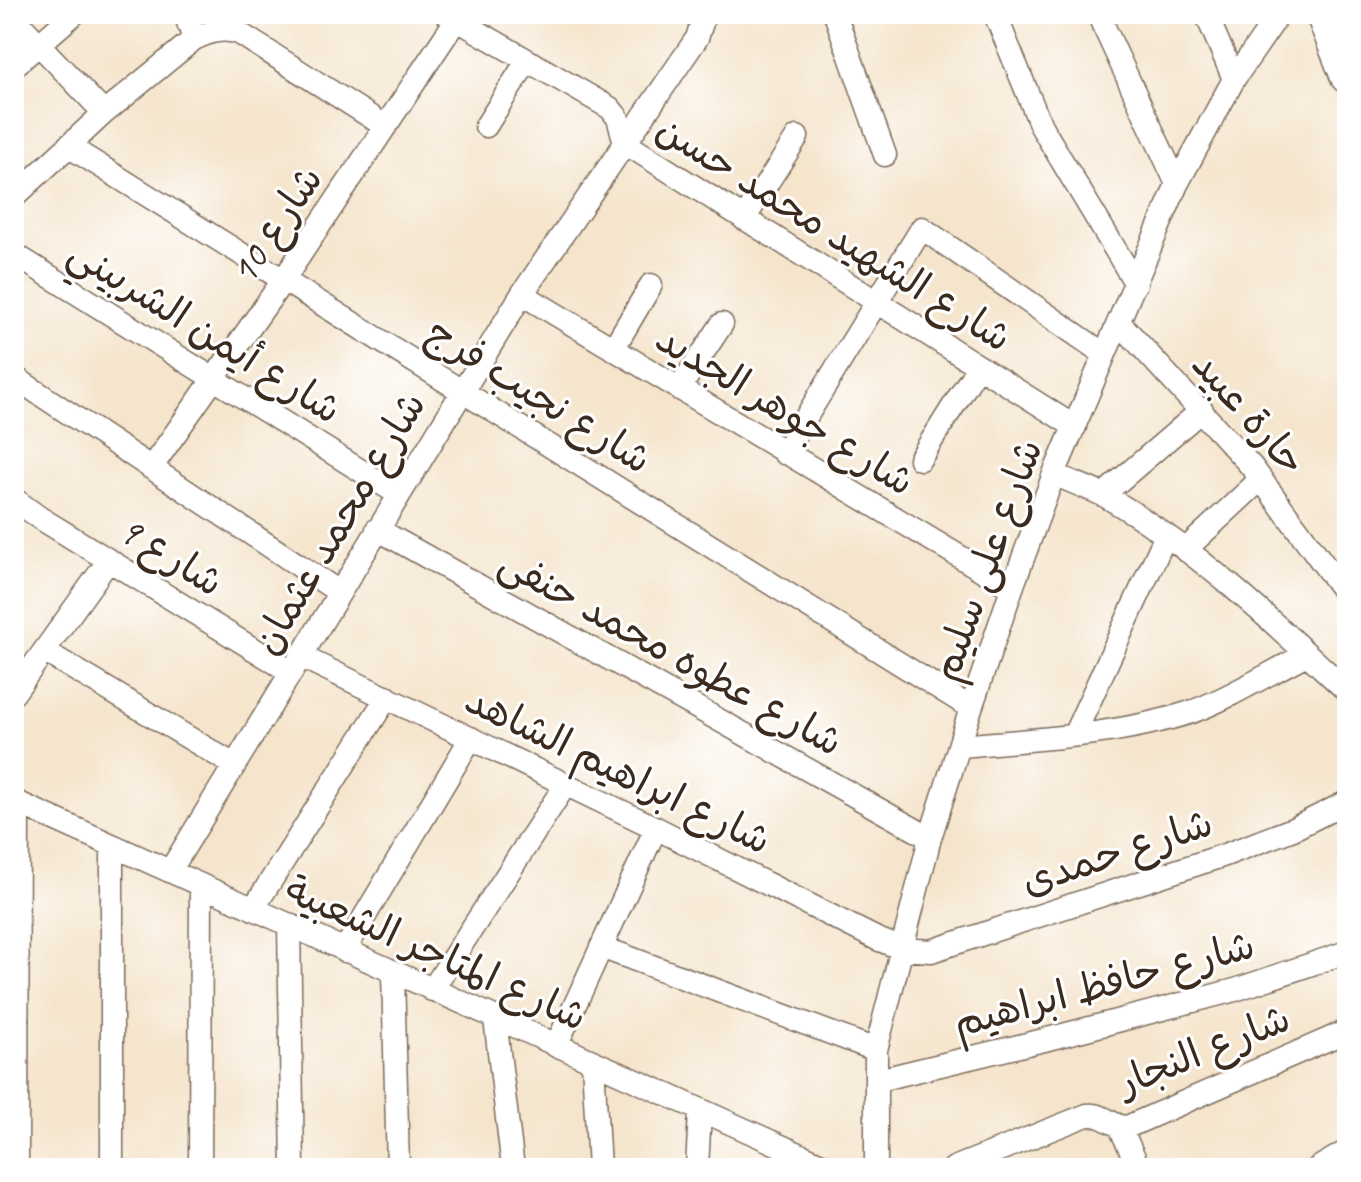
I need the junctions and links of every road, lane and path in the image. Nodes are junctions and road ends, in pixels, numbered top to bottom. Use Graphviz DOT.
graph roads {
  1 [pos="74,14"];
  2 [pos="185,14"];
  3 [pos="701,14"];
  4 [pos="835,14"];
  5 [pos="995,14"];
  6 [pos="1098,14"];
  7 [pos="1206,14"];
  8 [pos="1279,14"];
  9 [pos="1322,14"];
  10 [pos="455,16"];
  11 [pos="14,18"];
  12 [pos="194,39"];
  13 [pos="39,45"];
  14 [pos="527,61"];
  15 [pos="14,66"];
  16 [pos="1347,77"];
  17 [pos="1234,79"];
  18 [pos="104,113"];
  19 [pos="385,126"];
  20 [pos="486,126"];
  21 [pos="797,137"];
  22 [pos="625,143"];
  23 [pos="68,146"];
  24 [pos="885,155"];
  25 [pos="1177,184"];
  26 [pos="14,197"];
  27 [pos="744,219"];
  28 [pos="14,254"];
  29 [pos="284,279"];
  30 [pos="1136,284"];
  31 [pos="651,285"];
  32 [pos="522,294"];
  33 [pos="876,303"];
  34 [pos="1119,322"];
  35 [pos="722,324"];
  36 [pos="613,349"];
  37 [pos="1104,354"];
  38 [pos="978,367"];
  39 [pos="14,377"];
  40 [pos="214,379"];
  41 [pos="679,389"];
  42 [pos="462,391"];
  43 [pos="1202,410"];
  44 [pos="1075,427"];
  45 [pos="784,453"];
  46 [pos="920,459"];
  47 [pos="151,468"];
  48 [pos="1054,474"];
  49 [pos="1261,479"];
  50 [pos="398,494"];
  51 [pos="1103,495"];
  52 [pos="14,499"];
  53 [pos="377,529"];
  54 [pos="1166,535"];
  55 [pos="1185,550"];
  56 [pos="109,560"];
  57 [pos="1012,588"];
  58 [pos="339,592"];
  59 [pos="1347,596"];
  60 [pos="44,651"];
  61 [pos="1307,654"];
  62 [pos="296,664"];
  63 [pos="1347,691"];
  64 [pos="14,693"];
  65 [pos="387,697"];
  66 [pos="971,708"];
  67 [pos="1074,735"];
  68 [pos="471,738"];
  69 [pos="959,746"];
  70 [pos="234,765"];
  71 [pos="566,784"];
  72 [pos="16,802"];
  73 [pos="1347,802"];
  74 [pos="656,828"];
  75 [pos="930,838"];
  76 [pos="112,845"];
  77 [pos="170,871"];
  78 [pos="201,885"];
  79 [pos="253,909"];
  80 [pos="289,925"];
  81 [pos="601,947"];
  82 [pos="903,949"];
  83 [pos="344,951"];
  84 [pos="1347,952"];
  85 [pos="393,972"];
  86 [pos="432,990"];
  87 [pos="495,1019"];
  88 [pos="1347,1031"];
  89 [pos="556,1046"];
  90 [pos="876,1050"];
  91 [pos="593,1063"];
  92 [pos="878,1080"];
  93 [pos="700,1111"];
  94 [pos="1120,1127"];
  95 [pos="1347,1151"];
  96 [pos="17,1168"];
  97 [pos="112,1168"];
  98 [pos="200,1168"];
  99 [pos="293,1168"];
  100 [pos="398,1168"];
  101 [pos="513,1168"];
  102 [pos="599,1168"];
  103 [pos="697,1168"];
  104 [pos="830,1168"];
  105 [pos="876,1168"];
  106 [pos="954,1168"];
  107 [pos="1139,1168"];
  108 [pos="1318,1168"];
  1 -- 13 [label="street"];
  2 -- 12 [label="street"];
  3 -- 22 [label="street, شارع محمد عثمان"];
  4 -- 24 [label="street"];
  5 -- 30 [label="street"];
  6 -- 25 [label="street"];
  7 -- 17 [label="street"];
  8 -- 17 [label="street, شارع على سليم"];
  9 -- 16 [label="street"];
  10 -- 14 [label="street, شارع الشهيد محمد حسن"];
  10 -- 19 [label="street, شارع 10"];
  11 -- 13 [label="street"];
  12 -- 18 [label="street"];
  12 -- 19 [label="street"];
  13 -- 15 [label="street"];
  13 -- 18 [label="street"];
  14 -- 20 [label="street"];
  14 -- 22 [label="street, شارع الشهيد محمد حسن"];
  17 -- 25 [label="street, شارع على سليم"];
  18 -- 23 [label="street"];
  19 -- 29 [label="street, شارع 10"];
  21 -- 27 [label="street"];
  22 -- 27 [label="street, شارع الشهيد محمد حسن"];
  22 -- 32 [label="street, شارع محمد عثمان"];
  23 -- 26 [label="street"];
  23 -- 29 [label="street, شارع نجيب فرج"];
  25 -- 30 [label="street, شارع على سليم"];
  27 -- 33 [label="street, شارع الشهيد محمد حسن"];
  28 -- 40 [label="street, شارع أيمن الشربيني"];
  29 -- 40 [label="street, شارع 10"];
  29 -- 42 [label="street, شارع نجيب فرج"];
  30 -- 34 [label="street, شارع على سليم"];
  31 -- 36 [label="street"];
  32 -- 36 [label="street, شارع جوهر الجديد"];
  32 -- 42 [label="street, شارع محمد عثمان"];
  33 -- 37 [label="street"];
  33 -- 38 [label="street, شارع الشهيد محمد حسن"];
  33 -- 45 [label="street"];
  34 -- 37 [label="street, شارع على سليم"];
  34 -- 43 [label="street, حارة عبيد"];
  35 -- 41 [label="street"];
  36 -- 41 [label="street, شارع جوهر الجديد"];
  37 -- 44 [label="street, شارع على سليم"];
  38 -- 44 [label="street, شارع الشهيد محمد حسن"];
  38 -- 46 [label="street"];
  39 -- 47 [label="street"];
  40 -- 47 [label="street, شارع 10"];
  40 -- 50 [label="street, شارع أيمن الشربيني"];
  41 -- 45 [label="street, شارع جوهر الجديد"];
  42 -- 50 [label="street, شارع محمد عثمان"];
  42 -- 66 [label="street, شارع نجيب فرج"];
  43 -- 49 [label="street, حارة عبيد"];
  43 -- 51 [label="street"];
  44 -- 48 [label="street, شارع على سليم"];
  45 -- 57 [label="street, شارع جوهر الجديد"];
  47 -- 58 [label="street"];
  48 -- 51 [label="street"];
  48 -- 57 [label="street, شارع على سليم"];
  49 -- 55 [label="street"];
  49 -- 59 [label="street, حارة عبيد"];
  50 -- 53 [label="street, شارع محمد عثمان"];
  51 -- 54 [label="street"];
  52 -- 56 [label="street, شارع 9"];
  53 -- 58 [label="street, شارع محمد عثمان"];
  53 -- 75 [label="street, شارع عطوه محمد حنفى"];
  54 -- 55 [label="street"];
  54 -- 67 [label="street"];
  55 -- 61 [label="street"];
  56 -- 60 [label="street"];
  56 -- 62 [label="street, شارع 9"];
  57 -- 66 [label="street, شارع على سليم"];
  58 -- 62 [label="street, شارع محمد عثمان"];
  60 -- 64 [label="street"];
  60 -- 70 [label="street"];
  61 -- 63 [label="street"];
  61 -- 67 [label="street"];
  62 -- 65 [label="street, شارع ابراهيم الشاهد"];
  62 -- 70 [label="street, شارع محمد عثمان"];
  65 -- 68 [label="street, شارع ابراهيم الشاهد"];
  65 -- 79 [label="street"];
  66 -- 69 [label="street, شارع على سليم"];
  67 -- 69 [label="street"];
  68 -- 71 [label="street, شارع ابراهيم الشاهد"];
  68 -- 83 [label="street"];
  69 -- 75 [label="street, شارع على سليم"];
  70 -- 77 [label="street, شارع محمد عثمان"];
  71 -- 74 [label="street, شارع ابراهيم الشاهد"];
  71 -- 86 [label="street"];
  72 -- 76 [label="street, شارع المتاجر الشعبية"];
  72 -- 96 [label="street"];
  73 -- 82 [label="street, شارع حمدى"];
  74 -- 81 [label="street"];
  74 -- 82 [label="street, شارع ابراهيم الشاهد"];
  75 -- 82 [label="street, شارع على سليم"];
  76 -- 77 [label="street, شارع المتاجر الشعبية"];
  76 -- 97 [label="street"];
  77 -- 78 [label="street, شارع المتاجر الشعبية"];
  78 -- 79 [label="street, شارع المتاجر الشعبية"];
  78 -- 98 [label="street"];
  79 -- 80 [label="street, شارع المتاجر الشعبية"];
  80 -- 83 [label="street, شارع المتاجر الشعبية"];
  80 -- 99 [label="street"];
  81 -- 89 [label="street"];
  81 -- 90 [label="street"];
  82 -- 90 [label="street, شارع على سليم"];
  83 -- 85 [label="street, شارع المتاجر الشعبية"];
  84 -- 92 [label="street, شارع حافظ ابراهيم"];
  85 -- 86 [label="street, شارع المتاجر الشعبية"];
  85 -- 100 [label="street"];
  86 -- 87 [label="street, شارع المتاجر الشعبية"];
  87 -- 89 [label="street, شارع المتاجر الشعبية"];
  87 -- 101 [label="street"];
  88 -- 94 [label="street, شارع النجار"];
  89 -- 91 [label="street, شارع المتاجر الشعبية"];
  90 -- 92 [label="street, شارع على سليم"];
  91 -- 93 [label="street, شارع المتاجر الشعبية"];
  91 -- 102 [label="street"];
  92 -- 105 [label="street, شارع على سليم"];
  93 -- 103 [label="street"];
  93 -- 104 [label="street, شارع المتاجر الشعبية"];
  94 -- 106 [label="street, شارع النجار"];
  94 -- 107 [label="street"];
  95 -- 108 [label="street"];
}
